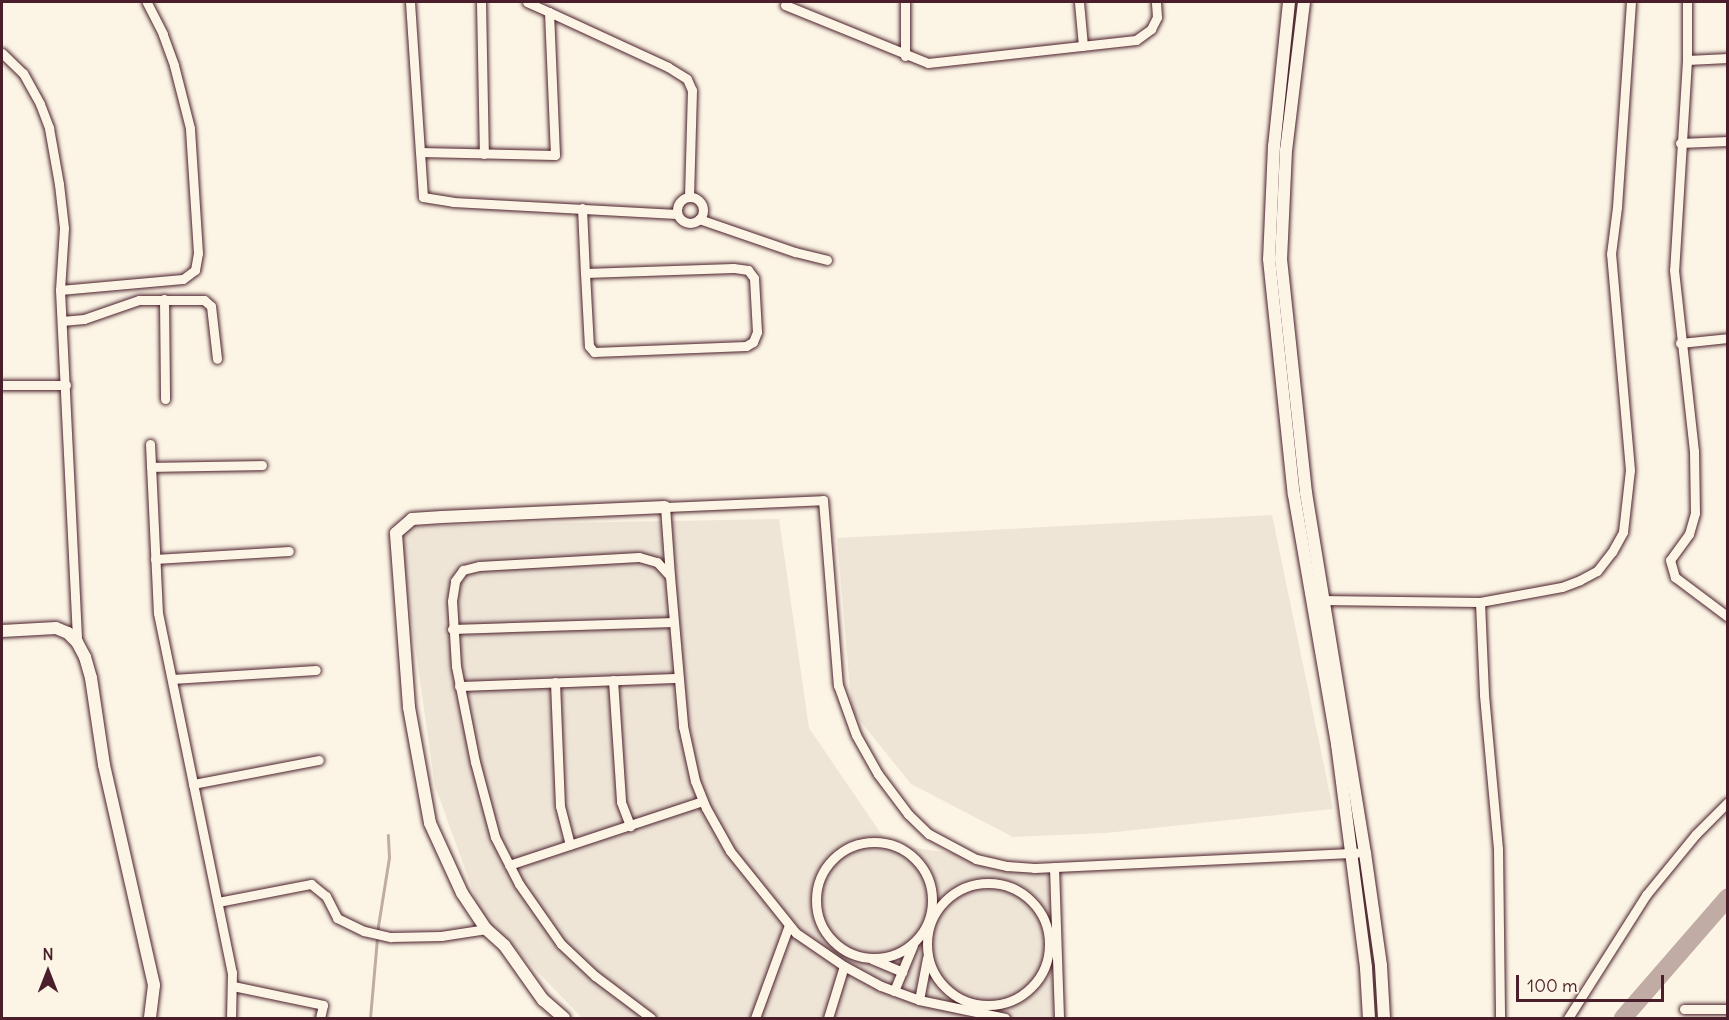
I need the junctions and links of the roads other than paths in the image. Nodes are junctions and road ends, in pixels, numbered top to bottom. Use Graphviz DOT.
graph roads {
  1 [pos="147,2"];
  2 [pos="410,2"];
  3 [pos="482,2"];
  4 [pos="527,2"];
  5 [pos="905,2"];
  6 [pos="1079,2"];
  7 [pos="1156,2"];
  8 [pos="1289,2"];
  9 [pos="1304,2"];
  10 [pos="1631,2"];
  11 [pos="1687,2"];
  12 [pos="783,3"];
  13 [pos="549,12"];
  14 [pos="1083,46"];
  15 [pos="2,53"];
  16 [pos="905,56"];
  17 [pos="1728,58"];
  18 [pos="1687,60"];
  19 [pos="1728,141"];
  20 [pos="1680,143"];
  21 [pos="420,152"];
  22 [pos="484,154"];
  23 [pos="689,197"];
  24 [pos="582,208"];
  25 [pos="677,214"];
  26 [pos="699,219"];
  27 [pos="827,260"];
  28 [pos="585,273"];
  29 [pos="60,290"];
  30 [pos="164,299"];
  31 [pos="62,321"];
  32 [pos="1728,338"];
  33 [pos="1680,344"];
  34 [pos="217,359"];
  35 [pos="2,385"];
  36 [pos="66,385"];
  37 [pos="165,399"];
  38 [pos="150,444"];
  39 [pos="262,465"];
  40 [pos="151,467"];
  41 [pos="665,507"];
  42 [pos="289,551"];
  43 [pos="154,559"];
  44 [pos="670,576"];
  45 [pos="1311,599"];
  46 [pos="1324,600"];
  47 [pos="1480,602"];
  48 [pos="1728,617"];
  49 [pos="674,622"];
  50 [pos="452,629"];
  51 [pos="2,631"];
  52 [pos="77,642"];
  53 [pos="316,670"];
  54 [pos="677,678"];
  55 [pos="172,679"];
  56 [pos="614,680"];
  57 [pos="555,682"];
  58 [pos="459,686"];
  59 [pos="319,760"];
  60 [pos="193,784"];
  61 [pos="703,801"];
  62 [pos="1728,802"];
  63 [pos="630,826"];
  64 [pos="570,845"];
  65 [pos="1352,853"];
  66 [pos="1365,853"];
  67 [pos="509,865"];
  68 [pos="1054,867"];
  69 [pos="218,902"];
  70 [pos="789,925"];
  71 [pos="486,929"];
  72 [pos="914,942"];
  73 [pos="927,954"];
  74 [pos="870,958"];
  75 [pos="844,966"];
  76 [pos="902,972"];
  77 [pos="924,982"];
  78 [pos="232,986"];
  79 [pos="894,991"];
  80 [pos="954,995"];
  81 [pos="919,1000"];
  82 [pos="1684,1009"];
  83 [pos="1728,1009"];
  84 [pos="150,1018"];
  85 [pos="231,1018"];
  86 [pos="320,1018"];
  87 [pos="564,1018"];
  88 [pos="651,1018"];
  89 [pos="755,1018"];
  90 [pos="828,1018"];
  91 [pos="1005,1018"];
  92 [pos="1059,1018"];
  93 [pos="1369,1018"];
  94 [pos="1384,1018"];
  95 [pos="1500,1018"];
  96 [pos="1569,1018"];
  1 -- 29 [label="street"];
  2 -- 21 [label="street"];
  3 -- 22 [label="street"];
  4 -- 13 [label="street"];
  5 -- 16 [label="street"];
  6 -- 14 [label="street"];
  7 -- 14 [label="street"];
  8 -- 45 [label="street"];
  9 -- 46 [label="street"];
  10 -- 47 [label="street"];
  11 -- 18 [label="street"];
  12 -- 16 [label="street"];
  13 -- 22 [label="street"];
  13 -- 23 [label="street"];
  14 -- 16 [label="street"];
  15 -- 29 [label="street"];
  17 -- 18 [label="street"];
  18 -- 20 [label="street"];
  19 -- 20 [label="street"];
  20 -- 33 [label="street"];
  21 -- 22 [label="street"];
  21 -- 24 [label="street"];
  23 -- 25 [label="street"];
  23 -- 26 [label="street"];
  24 -- 25 [label="street"];
  24 -- 28 [label="street"];
  25 -- 26 [label="street"];
  26 -- 27 [label="street"];
  28 -- 28 [label="street"];
  29 -- 31 [label="street"];
  30 -- 31 [label="street"];
  30 -- 34 [label="street"];
  30 -- 37 [label="street"];
  31 -- 36 [label="street"];
  32 -- 33 [label="street"];
  33 -- 48 [label="street"];
  35 -- 36 [label="street"];
  36 -- 52 [label="street"];
  38 -- 40 [label="street"];
  39 -- 40 [label="street"];
  40 -- 43 [label="street"];
  41 -- 44 [label="street"];
  41 -- 68 [label="street"];
  41 -- 71 [label="street"];
  42 -- 43 [label="street"];
  43 -- 55 [label="street"];
  44 -- 49 [label="street"];
  44 -- 50 [label="street"];
  45 -- 46 [label="street"];
  45 -- 65 [label="street"];
  46 -- 47 [label="street"];
  46 -- 66 [label="street"];
  47 -- 95 [label="street"];
  49 -- 50 [label="street"];
  49 -- 54 [label="street"];
  50 -- 58 [label="street"];
  51 -- 52 [label="street"];
  52 -- 84 [label="street"];
  53 -- 55 [label="street"];
  54 -- 56 [label="street"];
  54 -- 61 [label="street"];
  55 -- 60 [label="street"];
  56 -- 57 [label="street"];
  56 -- 63 [label="street"];
  57 -- 58 [label="street"];
  57 -- 64 [label="street"];
  58 -- 67 [label="street"];
  59 -- 60 [label="street"];
  60 -- 69 [label="street"];
  61 -- 63 [label="street"];
  61 -- 70 [label="street"];
  62 -- 96 [label="street"];
  63 -- 64 [label="street"];
  64 -- 67 [label="street"];
  65 -- 66 [label="street"];
  65 -- 68 [label="street"];
  65 -- 93 [label="street"];
  66 -- 94 [label="street"];
  67 -- 88 [label="street"];
  68 -- 92 [label="street"];
  69 -- 71 [label="street"];
  69 -- 78 [label="street"];
  70 -- 75 [label="street"];
  70 -- 89 [label="street"];
  71 -- 87 [label="street"];
  72 -- 74 [label="street"];
  72 -- 74 [label="street"];
  72 -- 76 [label="street"];
  73 -- 77 [label="street"];
  73 -- 80 [label="street"];
  73 -- 80 [label="street"];
  74 -- 76 [label="street"];
  75 -- 79 [label="street"];
  75 -- 90 [label="street"];
  76 -- 79 [label="street"];
  77 -- 80 [label="street"];
  77 -- 81 [label="street"];
  78 -- 85 [label="street"];
  78 -- 86 [label="street"];
  79 -- 81 [label="street"];
  81 -- 91 [label="street"];
  82 -- 83 [label="street"];
}
